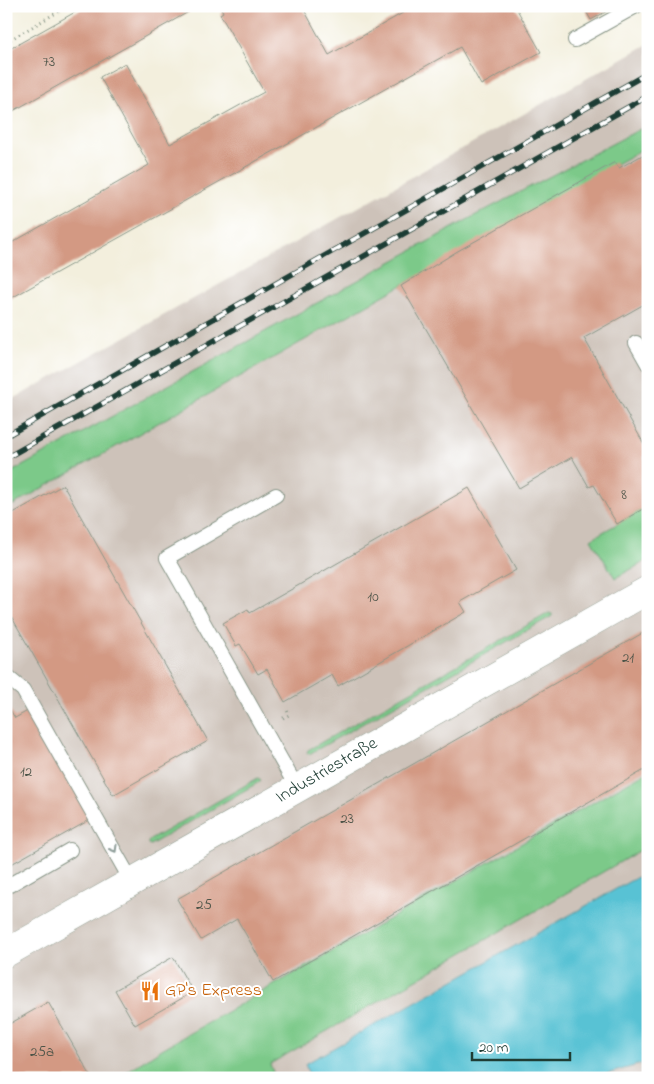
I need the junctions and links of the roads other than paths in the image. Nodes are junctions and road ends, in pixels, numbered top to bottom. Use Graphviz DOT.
graph roads {
  1 [pos="636,6"];
  2 [pos="575,40"];
  3 [pos="636,343"];
  4 [pos="648,364"];
  5 [pos="276,495"];
  6 [pos="648,590"];
  7 [pos="6,676"];
  8 [pos="297,788"];
  9 [pos="70,850"];
  10 [pos="132,882"];
  11 [pos="6,886"];
  12 [pos="6,953"];
  1 -- 2 [label="lane"];
  3 -- 4 [label="lane"];
  5 -- 8 [label="lane"];
  6 -- 8 [label="street, Industriestraße"];
  7 -- 10 [label="lane, one-way"];
  8 -- 10 [label="street, Industriestraße"];
  9 -- 11 [label="lane"];
  10 -- 12 [label="street, Industriestraße"];
}
